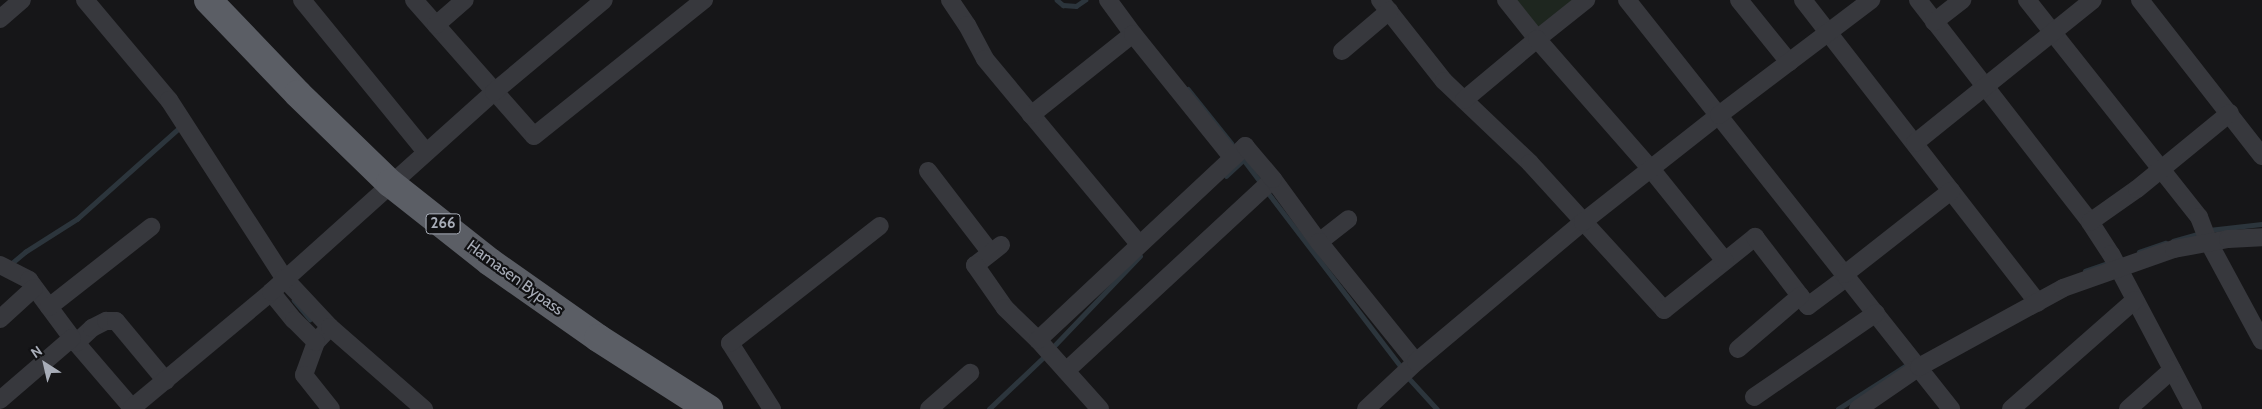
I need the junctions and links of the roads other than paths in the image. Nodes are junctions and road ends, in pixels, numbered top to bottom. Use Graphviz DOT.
graph roads {
  1 [pos="22,0"];
  2 [pos="85,0"];
  3 [pos="208,0"];
  4 [pos="302,0"];
  5 [pos="414,0"];
  6 [pos="465,0"];
  7 [pos="604,0"];
  8 [pos="704,0"];
  9 [pos="950,0"];
  10 [pos="1108,0"];
  11 [pos="1506,0"];
  12 [pos="1586,0"];
  13 [pos="1627,0"];
  14 [pos="1739,0"];
  15 [pos="1803,0"];
  16 [pos="1871,0"];
  17 [pos="1918,0"];
  18 [pos="1962,0"];
  19 [pos="2026,0"];
  20 [pos="2093,0"];
  21 [pos="2140,0"];
  22 [pos="1385,5"];
  23 [pos="0,19"];
  24 [pos="1934,22"];
  25 [pos="436,25"];
  26 [pos="1829,32"];
  27 [pos="2052,32"];
  28 [pos="1133,34"];
  29 [pos="1538,39"];
  30 [pos="1342,50"];
  31 [pos="1789,62"];
  32 [pos="1985,88"];
  33 [pos="494,92"];
  34 [pos="1464,100"];
  35 [pos="2230,113"];
  36 [pos="1031,115"];
  37 [pos="1719,115"];
  38 [pos="1915,143"];
  39 [pos="426,152"];
  40 [pos="1232,156"];
  41 [pos="2262,156"];
  42 [pos="1651,169"];
  43 [pos="2160,170"];
  44 [pos="928,171"];
  45 [pos="1273,179"];
  46 [pos="390,183"];
  47 [pos="1951,191"];
  48 [pos="1348,219"];
  49 [pos="1584,222"];
  50 [pos="2090,222"];
  51 [pos="880,226"];
  52 [pos="151,227"];
  53 [pos="2262,237"];
  54 [pos="1319,242"];
  55 [pos="2208,242"];
  56 [pos="1139,244"];
  57 [pos="1725,261"];
  58 [pos="2116,264"];
  59 [pos="0,265"];
  60 [pos="1846,276"];
  61 [pos="284,278"];
  62 [pos="34,288"];
  63 [pos="271,292"];
  64 [pos="1800,296"];
  65 [pos="2035,300"];
  66 [pos="2135,300"];
  67 [pos="49,307"];
  68 [pos="1876,313"];
  69 [pos="0,319"];
  70 [pos="330,328"];
  71 [pos="74,340"];
  72 [pos="1038,340"];
  73 [pos="2262,341"];
  74 [pos="316,342"];
  75 [pos="1738,349"];
  76 [pos="1416,362"];
  77 [pos="1919,367"];
  78 [pos="2172,370"];
  79 [pos="1066,371"];
  80 [pos="970,373"];
  81 [pos="166,381"];
  82 [pos="1754,397"];
  83 [pos="0,400"];
  84 [pos="133,409"];
  85 [pos="331,409"];
  86 [pos="424,409"];
  87 [pos="709,409"];
  88 [pos="772,409"];
  89 [pos="929,409"];
  90 [pos="1100,409"];
  91 [pos="1366,409"];
  92 [pos="1858,409"];
  93 [pos="1952,409"];
  94 [pos="2011,409"];
  95 [pos="2128,409"];
  96 [pos="2193,409"];
  1 -- 23 [label="street"];
  2 -- 61 [label="street"];
  3 -- 46 [label="highway, Hamasen Bypass / 266"];
  4 -- 39 [label="street"];
  5 -- 25 [label="street"];
  6 -- 25 [label="street"];
  7 -- 33 [label="street"];
  8 -- 33 [label="street"];
  9 -- 36 [label="street"];
  10 -- 28 [label="street"];
  11 -- 29 [label="street"];
  12 -- 29 [label="street"];
  13 -- 37 [label="street"];
  14 -- 31 [label="street"];
  15 -- 26 [label="street"];
  16 -- 26 [label="street"];
  17 -- 24 [label="street"];
  18 -- 24 [label="street"];
  19 -- 27 [label="street"];
  20 -- 27 [label="street"];
  21 -- 35 [label="street"];
  22 -- 30 [label="street"];
  22 -- 34 [label="street"];
  24 -- 32 [label="street"];
  25 -- 33 [label="street"];
  26 -- 31 [label="street"];
  26 -- 38 [label="street"];
  27 -- 32 [label="street"];
  27 -- 43 [label="street"];
  28 -- 36 [label="street"];
  28 -- 40 [label="street"];
  29 -- 34 [label="street"];
  29 -- 42 [label="street"];
  31 -- 37 [label="street"];
  32 -- 38 [label="street"];
  32 -- 50 [label="street"];
  33 -- 39 [label="street"];
  34 -- 49 [label="street"];
  35 -- 41 [label="street"];
  35 -- 43 [label="street"];
  36 -- 56 [label="street"];
  37 -- 42 [label="street"];
  37 -- 60 [label="street"];
  38 -- 47 [label="street"];
  39 -- 46 [label="street"];
  40 -- 45 [label="street"];
  40 -- 56 [label="street"];
  42 -- 49 [label="street"];
  42 -- 57 [label="street"];
  43 -- 50 [label="street"];
  43 -- 55 [label="street"];
  44 -- 72 [label="street"];
  45 -- 54 [label="street"];
  45 -- 79 [label="street"];
  46 -- 61 [label="street"];
  46 -- 87 [label="highway, Hamasen Bypass / 266"];
  47 -- 60 [label="street"];
  47 -- 65 [label="street"];
  48 -- 54 [label="street"];
  49 -- 57 [label="street"];
  49 -- 76 [label="street"];
  50 -- 58 [label="street"];
  51 -- 88 [label="street"];
  52 -- 67 [label="street"];
  53 -- 55 [label="street"];
  54 -- 76 [label="street"];
  55 -- 58 [label="street"];
  55 -- 73 [label="street"];
  56 -- 72 [label="street"];
  57 -- 64 [label="street"];
  58 -- 65 [label="street"];
  58 -- 66 [label="street"];
  59 -- 62 [label="street"];
  60 -- 64 [label="street"];
  60 -- 68 [label="street"];
  61 -- 63 [label="street"];
  61 -- 70 [label="street"];
  62 -- 67 [label="street"];
  62 -- 69 [label="street"];
  63 -- 74 [label="street"];
  63 -- 81 [label="street"];
  64 -- 75 [label="street"];
  65 -- 77 [label="street"];
  66 -- 78 [label="street"];
  66 -- 94 [label="street"];
  67 -- 71 [label="street"];
  68 -- 77 [label="street"];
  68 -- 82 [label="street"];
  70 -- 74 [label="street"];
  70 -- 86 [label="street"];
  71 -- 81 [label="street"];
  71 -- 83 [label="street"];
  71 -- 84 [label="street"];
  72 -- 79 [label="street"];
  74 -- 85 [label="street"];
  76 -- 91 [label="street"];
  77 -- 92 [label="street"];
  77 -- 93 [label="street"];
  78 -- 95 [label="street"];
  78 -- 96 [label="street"];
  79 -- 90 [label="street"];
  80 -- 89 [label="street"];
  81 -- 84 [label="street"];
}
